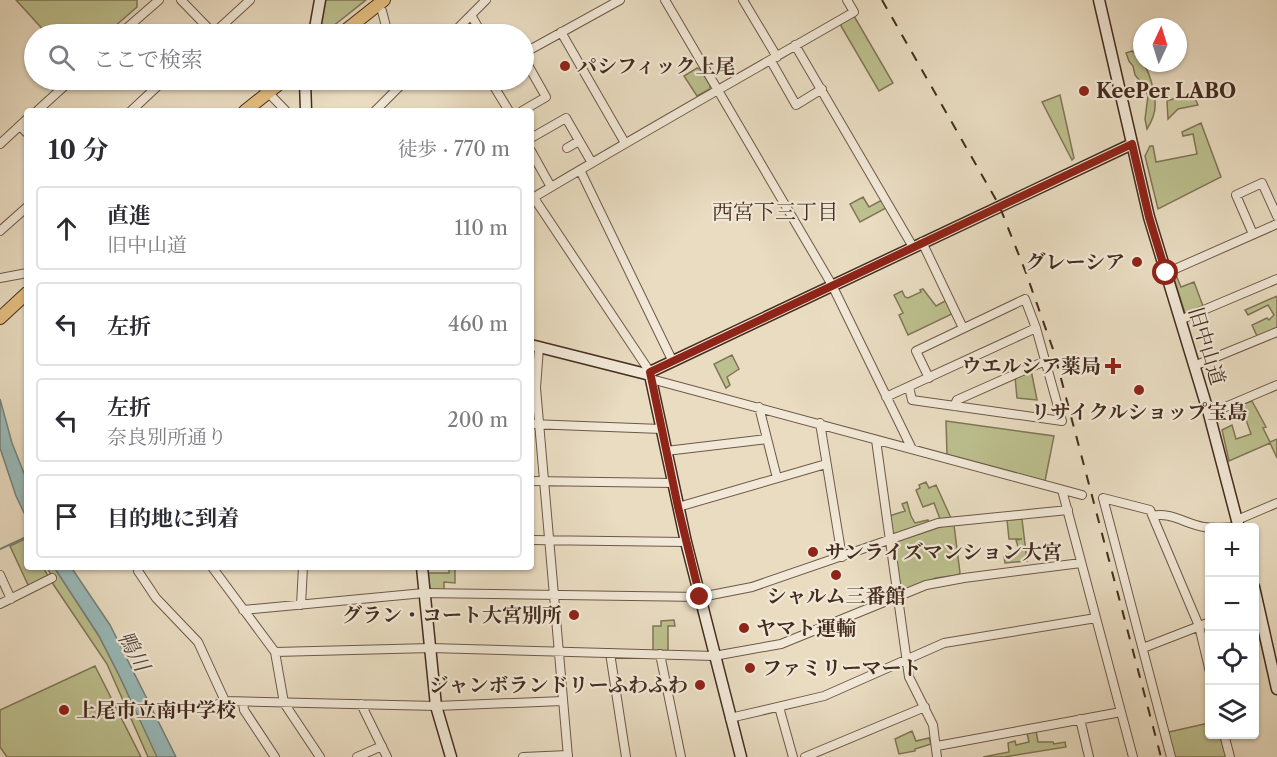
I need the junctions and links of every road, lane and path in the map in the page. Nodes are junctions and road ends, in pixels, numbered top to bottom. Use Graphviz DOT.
graph roads {
  1 [pos="159,0"];
  2 [pos="181,0"];
  3 [pos="250,0"];
  4 [pos="320,0"];
  5 [pos="486,0"];
  6 [pos="620,0"];
  7 [pos="665,0"];
  8 [pos="743,0"];
  9 [pos="847,0"];
  10 [pos="1099,0"];
  11 [pos="383,6"];
  12 [pos="471,15"];
  13 [pos="131,24"];
  14 [pos="204,24"];
  15 [pos="224,24"];
  16 [pos="316,24"];
  17 [pos="356,24"];
  18 [pos="386,24"];
  19 [pos="463,24"];
  20 [pos="476,24"];
  21 [pos="561,32"];
  22 [pos="795,45"];
  23 [pos="534,47"];
  24 [pos="774,59"];
  25 [pos="534,76"];
  26 [pos="822,89"];
  27 [pos="60,90"];
  28 [pos="153,90"];
  29 [pos="265,90"];
  30 [pos="272,90"];
  31 [pos="305,90"];
  32 [pos="394,90"];
  33 [pos="496,90"];
  34 [pos="718,90"];
  35 [pos="268,93"];
  36 [pos="40,108"];
  37 [pos="134,108"];
  38 [pos="249,108"];
  39 [pos="283,108"];
  40 [pos="306,108"];
  41 [pos="378,108"];
  42 [pos="506,108"];
  43 [pos="527,108"];
  44 [pos="24,122"];
  45 [pos="20,126"];
  46 [pos="24,131"];
  47 [pos="534,136"];
  48 [pos="579,141"];
  49 [pos="625,143"];
  50 [pos="0,144"];
  51 [pos="1132,144"];
  52 [pos="567,148"];
  53 [pos="534,156"];
  54 [pos="592,163"];
  55 [pos="580,170"];
  56 [pos="551,187"];
  57 [pos="534,198"];
  58 [pos="534,202"];
  59 [pos="24,210"];
  60 [pos="1277,216"];
  61 [pos="1277,224"];
  62 [pos="0,231"];
  63 [pos="1253,234"];
  64 [pos="917,244"];
  65 [pos="1166,273"];
  66 [pos="24,274"];
  67 [pos="0,278"];
  68 [pos="1277,279"];
  69 [pos="832,285"];
  70 [pos="24,296"];
  71 [pos="0,318"];
  72 [pos="1180,320"];
  73 [pos="963,328"];
  74 [pos="1036,328"];
  75 [pos="1277,332"];
  76 [pos="534,344"];
  77 [pos="1045,361"];
  78 [pos="673,362"];
  79 [pos="1194,366"];
  80 [pos="650,375"];
  81 [pos="929,378"];
  82 [pos="1277,386"];
  83 [pos="909,387"];
  84 [pos="534,388"];
  85 [pos="886,397"];
  86 [pos="954,406"];
  87 [pos="759,407"];
  88 [pos="1209,414"];
  89 [pos="820,423"];
  90 [pos="535,424"];
  91 [pos="661,429"];
  92 [pos="767,439"];
  93 [pos="876,440"];
  94 [pos="912,449"];
  95 [pos="666,451"];
  96 [pos="826,464"];
  97 [pos="777,478"];
  98 [pos="534,481"];
  99 [pos="544,481"];
  100 [pos="673,483"];
  101 [pos="1062,490"];
  102 [pos="1082,495"];
  103 [pos="1277,503"];
  104 [pos="678,507"];
  105 [pos="1068,510"];
  106 [pos="1153,516"];
  107 [pos="1237,523"];
  108 [pos="1242,523"];
  109 [pos="1205,528"];
  110 [pos="889,539"];
  111 [pos="534,540"];
  112 [pos="550,540"];
  113 [pos="686,542"];
  114 [pos="843,557"];
  115 [pos="1081,563"];
  116 [pos="138,570"];
  117 [pos="214,570"];
  118 [pos="303,570"];
  119 [pos="422,570"];
  120 [pos="0,575"];
  121 [pos="52,578"];
  122 [pos="424,594"];
  123 [pos="554,596"];
  124 [pos="700,597"];
  125 [pos="897,598"];
  126 [pos="11,599"];
  127 [pos="0,604"];
  128 [pos="301,605"];
  129 [pos="243,610"];
  130 [pos="1259,615"];
  131 [pos="1096,618"];
  132 [pos="1205,624"];
  133 [pos="1199,626"];
  134 [pos="431,648"];
  135 [pos="1143,648"];
  136 [pos="559,651"];
  137 [pos="275,652"];
  138 [pos="610,653"];
  139 [pos="660,654"];
  140 [pos="1205,654"];
  141 [pos="714,656"];
  142 [pos="906,659"];
  143 [pos="1275,674"];
  144 [pos="1277,688"];
  145 [pos="225,701"];
  146 [pos="563,701"];
  147 [pos="243,702"];
  148 [pos="284,702"];
  149 [pos="361,704"];
  150 [pos="436,706"];
  151 [pos="211,707"];
  152 [pos="779,707"];
  153 [pos="925,707"];
  154 [pos="1121,712"];
  155 [pos="730,718"];
  156 [pos="1080,720"];
  157 [pos="1225,739"];
  158 [pos="382,746"];
  159 [pos="937,746"];
  160 [pos="568,756"];
  161 [pos="275,757"];
  162 [pos="320,757"];
  163 [pos="357,757"];
  164 [pos="387,757"];
  165 [pos="450,757"];
  166 [pos="523,757"];
  167 [pos="626,757"];
  168 [pos="681,757"];
  169 [pos="741,757"];
  170 [pos="793,757"];
  171 [pos="805,757"];
  172 [pos="937,757"];
  173 [pos="1089,757"];
  174 [pos="1133,757"];
  175 [pos="1171,757"];
  176 [pos="1230,757"];
  1 -- 13 [label="street"];
  2 -- 14 [label="street"];
  3 -- 15 [label="street"];
  4 -- 16 [label="street"];
  5 -- 12 [label="street"];
  6 -- 21 [label="street"];
  7 -- 34 [label="street"];
  8 -- 24 [label="street"];
  9 -- 22 [label="street"];
  10 -- 51 [label="street, 旧中山道"];
  11 -- 17 [label="main road"];
  11 -- 18 [label="street"];
  12 -- 19 [label="street"];
  12 -- 20 [label="street"];
  21 -- 23 [label="street"];
  21 -- 49 [label="street"];
  22 -- 24 [label="street"];
  22 -- 26 [label="street"];
  24 -- 26 [label="street"];
  24 -- 34 [label="street"];
  25 -- 43 [label="street"];
  26 -- 64 [label="street"];
  27 -- 36 [label="street"];
  28 -- 37 [label="street"];
  29 -- 35 [label="street"];
  30 -- 35 [label="main road"];
  31 -- 40 [label="street"];
  32 -- 41 [label="street"];
  33 -- 42 [label="street"];
  34 -- 49 [label="street"];
  34 -- 69 [label="street"];
  35 -- 38 [label="main road"];
  35 -- 39 [label="street"];
  44 -- 45 [label="street"];
  45 -- 46 [label="street"];
  45 -- 50 [label="street"];
  47 -- 48 [label="street"];
  48 -- 52 [label="street"];
  48 -- 54 [label="street"];
  49 -- 54 [label="street"];
  51 -- 64 [label="street"];
  51 -- 65 [label="street, 旧中山道"];
  53 -- 56 [label="street"];
  54 -- 55 [label="street"];
  55 -- 56 [label="street"];
  55 -- 78 [label="street"];
  56 -- 57 [label="street"];
  58 -- 80 [label="street"];
  59 -- 62 [label="street"];
  60 -- 63 [label="street"];
  61 -- 63 [label="street"];
  63 -- 65 [label="street"];
  64 -- 69 [label="street"];
  64 -- 73 [label="street"];
  65 -- 72 [label="street, 旧中山道"];
  66 -- 67 [label="street"];
  68 -- 72 [label="street"];
  69 -- 78 [label="street"];
  69 -- 85 [label="street"];
  70 -- 71 [label="main road"];
  72 -- 79 [label="street, 旧中山道"];
  73 -- 74 [label="street"];
  73 -- 81 [label="street"];
  74 -- 77 [label="street"];
  74 -- 81 [label="street"];
  75 -- 79 [label="street"];
  76 -- 80 [label="street"];
  76 -- 84 [label="street"];
  77 -- 86 [label="street"];
  77 -- 86 [label="street"];
  78 -- 80 [label="street"];
  79 -- 88 [label="street, 旧中山道"];
  80 -- 87 [label="street"];
  80 -- 91 [label="street"];
  81 -- 83 [label="street"];
  82 -- 88 [label="street"];
  83 -- 85 [label="street"];
  83 -- 86 [label="street"];
  84 -- 90 [label="street"];
  85 -- 94 [label="street"];
  87 -- 89 [label="street"];
  87 -- 92 [label="street"];
  88 -- 107 [label="street, 旧中山道"];
  89 -- 93 [label="street"];
  89 -- 96 [label="street"];
  90 -- 91 [label="street"];
  90 -- 99 [label="street"];
  91 -- 95 [label="street"];
  92 -- 95 [label="street"];
  92 -- 97 [label="street"];
  93 -- 94 [label="street"];
  93 -- 110 [label="street"];
  94 -- 101 [label="street"];
  95 -- 100 [label="street"];
  96 -- 97 [label="street"];
  96 -- 114 [label="street"];
  97 -- 104 [label="street"];
  98 -- 99 [label="street"];
  99 -- 100 [label="street"];
  99 -- 112 [label="street"];
  100 -- 104 [label="street"];
  101 -- 102 [label="street"];
  101 -- 105 [label="street"];
  103 -- 108 [label="street"];
  104 -- 113 [label="street"];
  105 -- 110 [label="street"];
  105 -- 115 [label="street"];
  106 -- 109 [label="street"];
  106 -- 133 [label="street"];
  106 -- 135 [label="street"];
  110 -- 114 [label="street"];
  110 -- 125 [label="street"];
  111 -- 112 [label="street"];
  112 -- 113 [label="street"];
  112 -- 123 [label="street"];
  113 -- 124 [label="street"];
  114 -- 124 [label="street"];
  115 -- 125 [label="street"];
  115 -- 131 [label="street"];
  116 -- 145 [label="street"];
  117 -- 129 [label="street"];
  118 -- 128 [label="street"];
  119 -- 122 [label="street"];
  120 -- 126 [label="street"];
  121 -- 126 [label="street"];
  122 -- 123 [label="street"];
  122 -- 128 [label="street"];
  122 -- 134 [label="street"];
  123 -- 124 [label="street"];
  123 -- 136 [label="street"];
  124 -- 141 [label="street"];
  125 -- 141 [label="street"];
  125 -- 142 [label="street"];
  126 -- 127 [label="street"];
  128 -- 129 [label="street"];
  129 -- 137 [label="street"];
  130 -- 143 [label="street"];
  131 -- 142 [label="street"];
  131 -- 154 [label="street"];
  132 -- 133 [label="street"];
  133 -- 135 [label="street"];
  133 -- 140 [label="street"];
  134 -- 136 [label="street"];
  134 -- 137 [label="street"];
  134 -- 150 [label="street"];
  135 -- 175 [label="street"];
  136 -- 138 [label="street"];
  136 -- 146 [label="street"];
  137 -- 148 [label="street"];
  138 -- 139 [label="street"];
  138 -- 167 [label="street"];
  139 -- 141 [label="street"];
  139 -- 168 [label="street"];
  141 -- 155 [label="street"];
  142 -- 152 [label="street"];
  142 -- 153 [label="street"];
  143 -- 144 [label="street"];
  145 -- 147 [label="street"];
  145 -- 151 [label="street"];
  146 -- 150 [label="street"];
  146 -- 160 [label="street"];
  147 -- 148 [label="street"];
  147 -- 161 [label="street"];
  148 -- 149 [label="street"];
  148 -- 162 [label="street"];
  149 -- 150 [label="street"];
  149 -- 158 [label="street"];
  150 -- 165 [label="street"];
  152 -- 155 [label="street"];
  152 -- 170 [label="street"];
  153 -- 159 [label="street"];
  153 -- 171 [label="street"];
  154 -- 156 [label="street"];
  154 -- 174 [label="street"];
  155 -- 169 [label="street"];
  156 -- 159 [label="street"];
  156 -- 173 [label="street"];
  157 -- 176 [label="street"];
  158 -- 163 [label="street"];
  158 -- 164 [label="street"];
  159 -- 172 [label="street"];
  160 -- 166 [label="street"];
}
